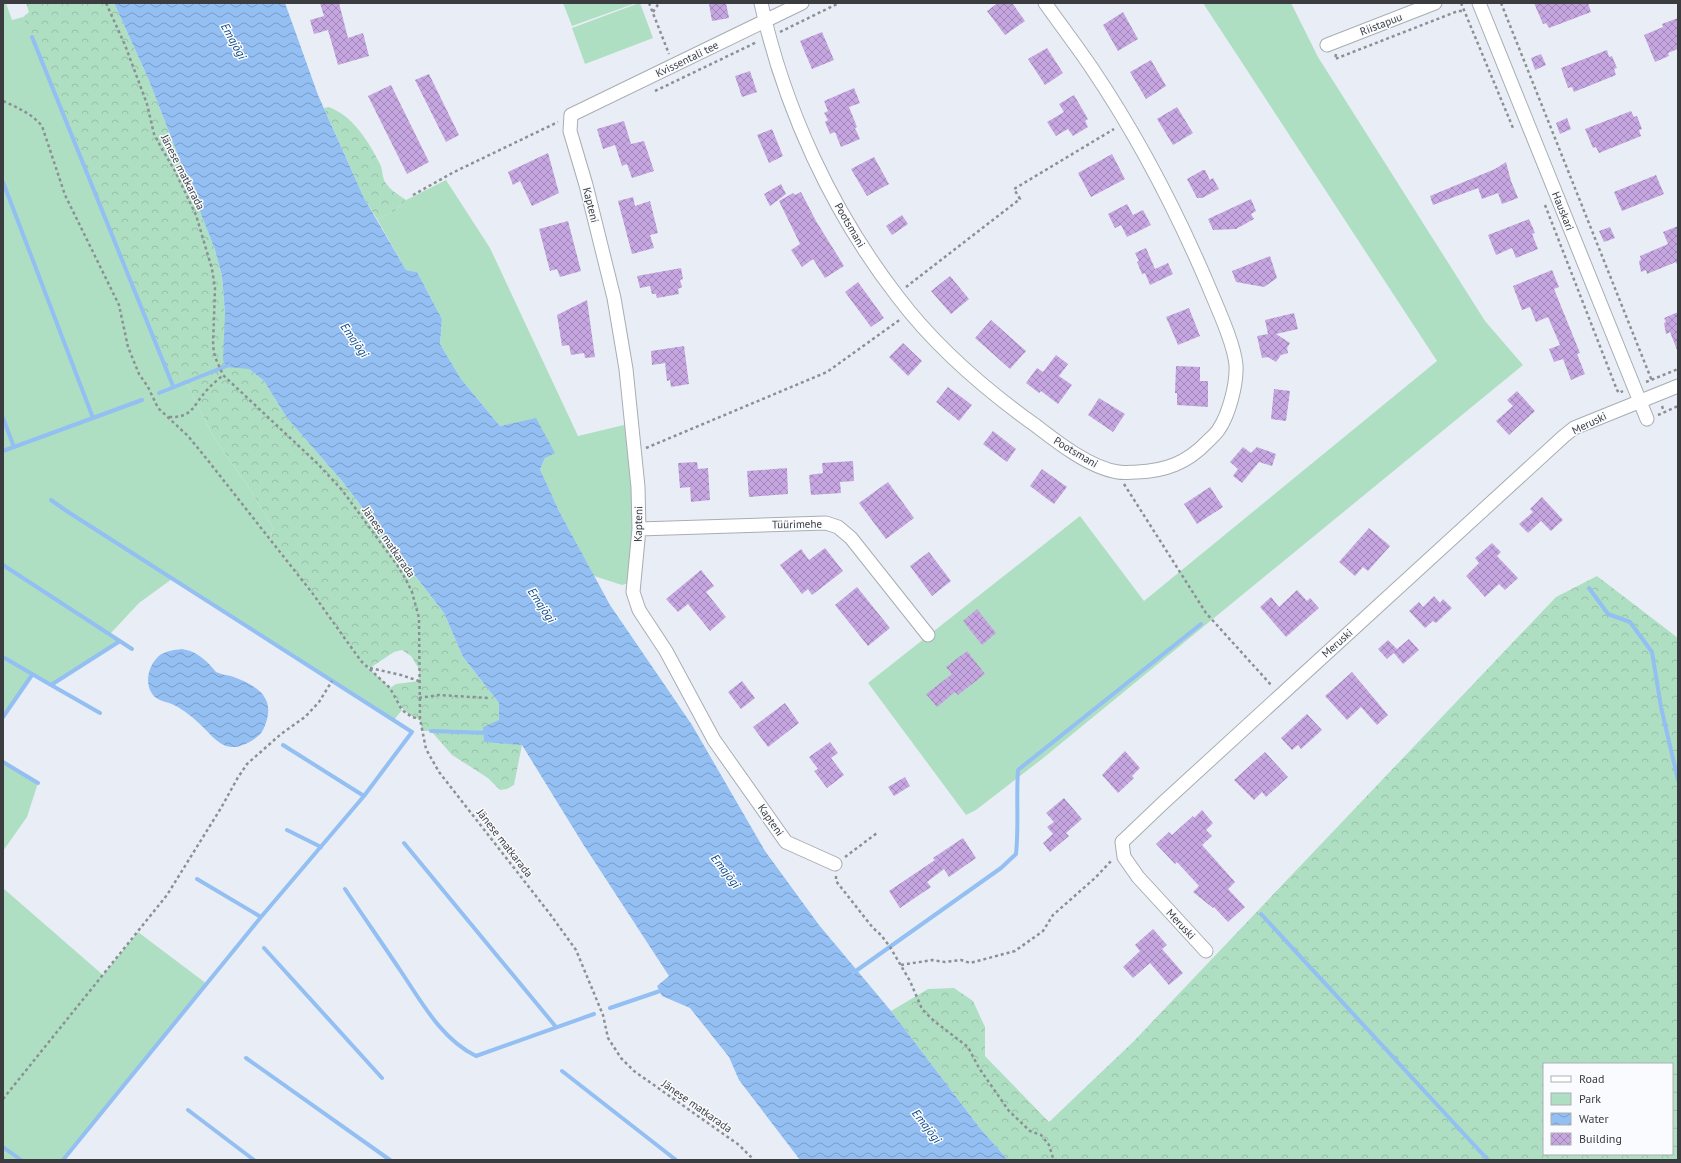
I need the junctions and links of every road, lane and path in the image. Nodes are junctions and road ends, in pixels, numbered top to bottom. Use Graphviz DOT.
graph roads {
  1 [pos="106,3"];
  2 [pos="649,3"];
  3 [pos="659,3"];
  4 [pos="761,3"];
  5 [pos="802,3"];
  6 [pos="839,3"];
  7 [pos="1045,3"];
  8 [pos="1435,3"];
  9 [pos="1479,3"];
  10 [pos="1501,3"];
  11 [pos="653,12"];
  12 [pos="765,22"];
  13 [pos="769,37"];
  14 [pos="1327,45"];
  15 [pos="674,66"];
  16 [pos="648,94"];
  17 [pos="3,101"];
  18 [pos="571,115"];
  19 [pos="1125,123"];
  20 [pos="414,195"];
  21 [pos="896,295"];
  22 [pos="910,312"];
  23 [pos="223,375"];
  24 [pos="1678,386"];
  25 [pos="1657,394"];
  26 [pos="1640,400"];
  27 [pos="1664,412"];
  28 [pos="168,417"];
  29 [pos="1648,419"];
  30 [pos="634,453"];
  31 [pos="1118,472"];
  32 [pos="640,529"];
  33 [pos="928,635"];
  34 [pos="370,668"];
  35 [pos="332,681"];
  36 [pos="419,682"];
  37 [pos="1281,695"];
  38 [pos="419,698"];
  39 [pos="488,698"];
  40 [pos="420,719"];
  41 [pos="877,833"];
  42 [pos="1123,850"];
  43 [pos="835,864"];
  44 [pos="1206,951"];
  45 [pos="901,965"];
  46 [pos="3,1099"];
  47 [pos="754,1160"];
  48 [pos="1056,1160"];
  1 -- 23 [label="path, Jänese matkarada"];
  2 -- 11 [label="path"];
  3 -- 11 [label="path"];
  4 -- 12 [label="street, Pootsmani"];
  5 -- 12 [label="street, Kvissentali tee"];
  6 -- 13 [label="path"];
  7 -- 19 [label="street, Pootsmani"];
  8 -- 14 [label="street, Riistapuu"];
  9 -- 26 [label="street, Hauskari"];
  10 -- 25 [label="path"];
  11 -- 15 [label="path"];
  12 -- 13 [label="street, Pootsmani"];
  12 -- 15 [label="street, Kvissentali tee"];
  13 -- 16 [label="path"];
  13 -- 21 [label="street, Pootsmani"];
  15 -- 18 [label="street, Kvissentali tee"];
  17 -- 28 [label="path"];
  18 -- 20 [label="path"];
  18 -- 30 [label="street, Kapteni"];
  19 -- 21 [label="path"];
  19 -- 31 [label="street, Pootsmani"];
  21 -- 22 [label="street, Pootsmani"];
  22 -- 30 [label="path"];
  22 -- 31 [label="street, Pootsmani"];
  23 -- 28 [label="path"];
  23 -- 36 [label="path, Jänese matkarada"];
  24 -- 25 [label="street, Meruski"];
  25 -- 26 [label="street, Meruski"];
  25 -- 27 [label="path"];
  26 -- 29 [label="street, Hauskari"];
  26 -- 37 [label="street, Meruski"];
  28 -- 34 [label="path"];
  30 -- 32 [label="street, Kapteni"];
  31 -- 37 [label="path"];
  32 -- 33 [label="street, Tüürimehe"];
  32 -- 43 [label="street, Kapteni"];
  34 -- 36 [label="path"];
  34 -- 40 [label="path"];
  35 -- 46 [label="path"];
  36 -- 38 [label="path, Jänese matkarada"];
  37 -- 42 [label="street, Meruski"];
  38 -- 39 [label="path"];
  38 -- 40 [label="path, Jänese matkarada"];
  40 -- 47 [label="path, Jänese matkarada"];
  41 -- 43 [label="path"];
  42 -- 44 [label="street, Meruski"];
  42 -- 45 [label="path"];
  43 -- 45 [label="path"];
  45 -- 48 [label="path"];
}
